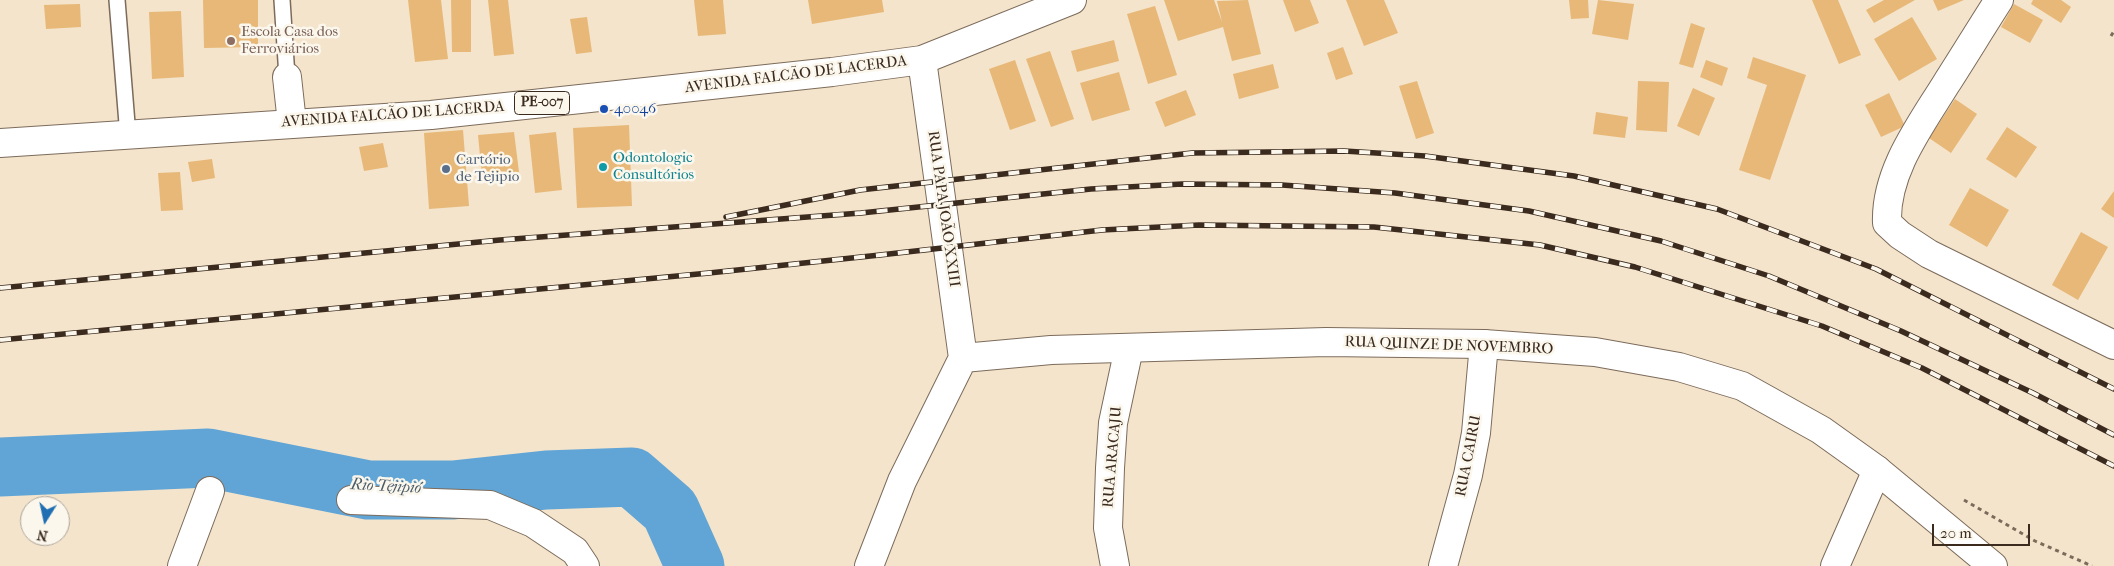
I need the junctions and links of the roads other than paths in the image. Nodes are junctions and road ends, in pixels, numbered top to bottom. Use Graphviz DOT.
graph roads {
  1 [pos="117,0"];
  2 [pos="282,0"];
  3 [pos="1072,0"];
  4 [pos="1999,0"];
  5 [pos="922,60"];
  6 [pos="287,77"];
  7 [pos="292,123"];
  8 [pos="128,136"];
  9 [pos="0,143"];
  10 [pos="1484,344"];
  11 [pos="2114,345"];
  12 [pos="1129,348"];
  13 [pos="963,358"];
  14 [pos="1877,470"];
  15 [pos="210,491"];
  16 [pos="351,500"];
  17 [pos="182,566"];
  18 [pos="585,566"];
  19 [pos="869,566"];
  20 [pos="1115,566"];
  21 [pos="1443,566"];
  22 [pos="1835,566"];
  23 [pos="1993,566"];
  1 -- 8 [label="lane"];
  2 -- 6 [label="lane"];
  3 -- 5 [label="street, AVENIDA FALCÃO DE LACERDA / PE-007"];
  4 -- 11 [label="street"];
  5 -- 7 [label="street, AVENIDA FALCÃO DE LACERDA / PE-007"];
  5 -- 13 [label="street, RUA PAPA JOÃO XXIII"];
  6 -- 7 [label="street"];
  7 -- 8 [label="street, AVENIDA FALCÃO DE LACERDA / PE-007"];
  8 -- 9 [label="street, AVENIDA FALCÃO DE LACERDA / PE-007"];
  10 -- 12 [label="street, RUA QUINZE DE NOVEMBRO"];
  10 -- 14 [label="street, RUA QUINZE DE NOVEMBRO"];
  10 -- 21 [label="street, RUA CAIRU"];
  12 -- 13 [label="street, RUA QUINZE DE NOVEMBRO"];
  12 -- 20 [label="street, RUA ARACAJU"];
  13 -- 19 [label="street"];
  14 -- 22 [label="street"];
  14 -- 23 [label="street, RUA QUINZE DE NOVEMBRO"];
  15 -- 17 [label="street"];
  16 -- 18 [label="street"];
}
